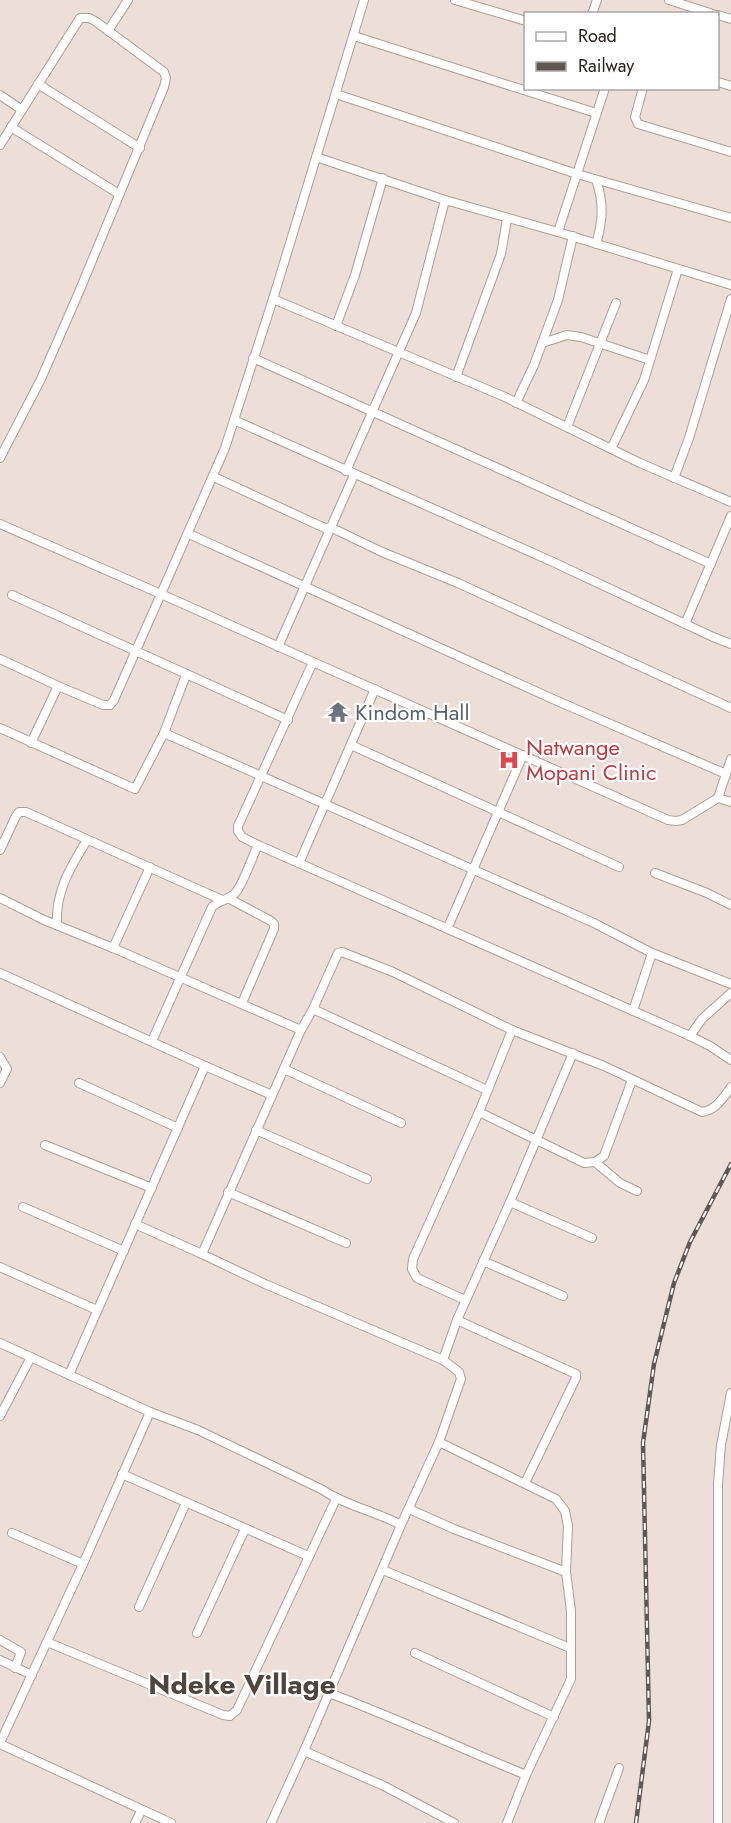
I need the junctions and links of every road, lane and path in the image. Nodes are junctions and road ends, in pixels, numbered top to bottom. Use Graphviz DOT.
graph roads {
  1 [pos="128,0"];
  2 [pos="364,0"];
  3 [pos="455,0"];
  4 [pos="669,0"];
  5 [pos="707,12"];
  6 [pos="524,21"];
  7 [pos="108,31"];
  8 [pos="354,36"];
  9 [pos="38,84"];
  10 [pos="604,90"];
  11 [pos="642,90"];
  12 [pos="336,94"];
  13 [pos="0,95"];
  14 [pos="22,110"];
  15 [pos="596,114"];
  16 [pos="11,127"];
  17 [pos="0,145"];
  18 [pos="140,148"];
  19 [pos="731,152"];
  20 [pos="316,157"];
  21 [pos="577,174"];
  22 [pos="383,178"];
  23 [pos="596,180"];
  24 [pos="119,194"];
  25 [pos="445,200"];
  26 [pos="731,218"];
  27 [pos="507,219"];
  28 [pos="558,232"];
  29 [pos="573,237"];
  30 [pos="596,244"];
  31 [pos="678,269"];
  32 [pos="731,285"];
  33 [pos="273,299"];
  34 [pos="731,299"];
  35 [pos="616,303"];
  36 [pos="336,326"];
  37 [pos="542,343"];
  38 [pos="601,343"];
  39 [pos="398,353"];
  40 [pos="253,358"];
  41 [pos="650,360"];
  42 [pos="456,377"];
  43 [pos="516,403"];
  44 [pos="371,412"];
  45 [pos="234,420"];
  46 [pos="567,427"];
  47 [pos="611,449"];
  48 [pos="0,458"];
  49 [pos="346,471"];
  50 [pos="354,475"];
  51 [pos="214,477"];
  52 [pos="674,478"];
  53 [pos="731,502"];
  54 [pos="731,516"];
  55 [pos="0,524"];
  56 [pos="329,529"];
  57 [pos="189,534"];
  58 [pos="711,564"];
  59 [pos="305,588"];
  60 [pos="161,594"];
  61 [pos="12,595"];
  62 [pos="685,624"];
  63 [pos="731,644"];
  64 [pos="278,647"];
  65 [pos="136,651"];
  66 [pos="0,659"];
  67 [pos="313,662"];
  68 [pos="186,675"];
  69 [pos="57,686"];
  70 [pos="375,688"];
  71 [pos="731,708"];
  72 [pos="288,720"];
  73 [pos="0,728"];
  74 [pos="164,733"];
  75 [pos="31,743"];
  76 [pos="351,745"];
  77 [pos="523,755"];
  78 [pos="731,759"];
  79 [pos="726,774"];
  80 [pos="262,775"];
  81 [pos="718,798"];
  82 [pos="731,802"];
  83 [pos="324,804"];
  84 [pos="498,812"];
  85 [pos="87,840"];
  86 [pos="258,845"];
  87 [pos="0,850"];
  88 [pos="300,861"];
  89 [pos="150,867"];
  90 [pos="619,867"];
  91 [pos="472,869"];
  92 [pos="655,873"];
  93 [pos="0,898"];
  94 [pos="225,899"];
  95 [pos="731,905"];
  96 [pos="57,925"];
  97 [pos="448,927"];
  98 [pos="113,948"];
  99 [pos="652,953"];
  100 [pos="0,973"];
  101 [pos="180,978"];
  102 [pos="731,984"];
  103 [pos="731,993"];
  104 [pos="242,1003"];
  105 [pos="313,1009"];
  106 [pos="633,1011"];
  107 [pos="301,1030"];
  108 [pos="512,1030"];
  109 [pos="690,1036"];
  110 [pos="152,1041"];
  111 [pos="573,1053"];
  112 [pos="0,1057"];
  113 [pos="731,1060"];
  114 [pos="206,1066"];
  115 [pos="284,1069"];
  116 [pos="632,1080"];
  117 [pos="0,1083"];
  118 [pos="79,1083"];
  119 [pos="731,1087"];
  120 [pos="487,1090"];
  121 [pos="272,1095"];
  122 [pos="479,1112"];
  123 [pos="401,1123"];
  124 [pos="178,1128"];
  125 [pos="256,1130"];
  126 [pos="536,1139"];
  127 [pos="45,1145"];
  128 [pos="595,1162"];
  129 [pos="368,1179"];
  130 [pos="152,1188"];
  131 [pos="637,1191"];
  132 [pos="228,1192"];
  133 [pos="510,1202"];
  134 [pos="23,1207"];
  135 [pos="135,1224"];
  136 [pos="592,1238"];
  137 [pos="346,1243"];
  138 [pos="124,1251"];
  139 [pos="202,1254"];
  140 [pos="483,1261"];
  141 [pos="0,1267"];
  142 [pos="563,1296"];
  143 [pos="465,1300"];
  144 [pos="97,1310"];
  145 [pos="457,1320"];
  146 [pos="0,1343"];
  147 [pos="31,1357"];
  148 [pos="443,1360"];
  149 [pos="69,1375"];
  150 [pos="731,1393"];
  151 [pos="150,1412"];
  152 [pos="0,1416"];
  153 [pos="439,1442"];
  154 [pos="123,1474"];
  155 [pos="525,1483"];
  156 [pos="336,1499"];
  157 [pos="186,1503"];
  158 [pos="409,1509"];
  159 [pos="401,1525"];
  160 [pos="245,1529"];
  161 [pos="12,1533"];
  162 [pos="308,1556"];
  163 [pos="82,1564"];
  164 [pos="382,1570"];
  165 [pos="566,1572"];
  166 [pos="139,1607"];
  167 [pos="197,1633"];
  168 [pos="0,1641"];
  169 [pos="46,1642"];
  170 [pos="570,1648"];
  171 [pos="415,1653"];
  172 [pos="0,1660"];
  173 [pos="15,1668"];
  174 [pos="32,1675"];
  175 [pos="329,1692"];
  176 [pos="554,1717"];
  177 [pos="0,1743"];
  178 [pos="304,1751"];
  179 [pos="619,1768"];
  180 [pos="526,1775"];
  181 [pos="141,1811"];
  182 [pos="135,1823"];
  183 [pos="171,1823"];
  184 [pos="271,1823"];
  185 [pos="454,1823"];
  186 [pos="507,1823"];
  187 [pos="599,1823"];
  188 [pos="718,1823"];
  1 -- 7 [label="street"];
  2 -- 8 [label="street"];
  3 -- 6 [label="street"];
  4 -- 5 [label="street"];
  7 -- 9 [label="street"];
  7 -- 18 [label="street"];
  8 -- 12 [label="street"];
  8 -- 15 [label="street"];
  9 -- 14 [label="street"];
  9 -- 18 [label="street"];
  10 -- 15 [label="street"];
  11 -- 19 [label="street"];
  12 -- 20 [label="street"];
  12 -- 21 [label="street"];
  13 -- 14 [label="street"];
  14 -- 16 [label="street"];
  15 -- 21 [label="street"];
  16 -- 17 [label="street"];
  16 -- 24 [label="street"];
  18 -- 24 [label="street"];
  20 -- 22 [label="street"];
  20 -- 33 [label="street"];
  21 -- 23 [label="street"];
  21 -- 28 [label="street"];
  22 -- 25 [label="street"];
  22 -- 36 [label="street"];
  23 -- 26 [label="street"];
  23 -- 30 [label="street"];
  24 -- 48 [label="street"];
  25 -- 27 [label="street"];
  25 -- 39 [label="street"];
  27 -- 28 [label="street"];
  27 -- 42 [label="street"];
  28 -- 29 [label="street"];
  29 -- 30 [label="street"];
  29 -- 37 [label="street"];
  30 -- 31 [label="street"];
  31 -- 32 [label="street"];
  31 -- 41 [label="street"];
  33 -- 36 [label="street"];
  33 -- 40 [label="street"];
  34 -- 52 [label="street"];
  35 -- 38 [label="street"];
  36 -- 39 [label="street"];
  37 -- 38 [label="street"];
  37 -- 43 [label="street"];
  38 -- 41 [label="street"];
  38 -- 46 [label="street"];
  39 -- 42 [label="street"];
  39 -- 44 [label="street"];
  40 -- 44 [label="street"];
  40 -- 45 [label="street"];
  41 -- 47 [label="street"];
  42 -- 43 [label="street"];
  43 -- 46 [label="street"];
  44 -- 49 [label="street"];
  44 -- 58 [label="street"];
  45 -- 49 [label="street"];
  45 -- 51 [label="street"];
  46 -- 47 [label="street"];
  47 -- 52 [label="street"];
  49 -- 50 [label="street"];
  50 -- 56 [label="street"];
  50 -- 62 [label="street"];
  51 -- 56 [label="street"];
  51 -- 57 [label="street"];
  52 -- 53 [label="street"];
  54 -- 58 [label="street"];
  55 -- 60 [label="street"];
  56 -- 59 [label="street"];
  56 -- 71 [label="street"];
  57 -- 59 [label="street"];
  57 -- 60 [label="street"];
  58 -- 62 [label="street"];
  59 -- 64 [label="street"];
  59 -- 79 [label="street"];
  60 -- 64 [label="street"];
  60 -- 65 [label="street"];
  61 -- 65 [label="street"];
  62 -- 63 [label="street"];
  64 -- 67 [label="street"];
  65 -- 68 [label="street"];
  65 -- 69 [label="street"];
  66 -- 69 [label="street"];
  67 -- 70 [label="street"];
  67 -- 72 [label="street"];
  68 -- 72 [label="street"];
  68 -- 74 [label="street"];
  69 -- 75 [label="street"];
  70 -- 76 [label="street"];
  70 -- 77 [label="street"];
  72 -- 80 [label="street"];
  73 -- 75 [label="street"];
  74 -- 75 [label="street"];
  74 -- 80 [label="street"];
  76 -- 83 [label="street"];
  76 -- 84 [label="street"];
  77 -- 81 [label="street"];
  77 -- 84 [label="street"];
  78 -- 79 [label="street"];
  79 -- 81 [label="street"];
  80 -- 83 [label="street"];
  80 -- 86 [label="street"];
  81 -- 82 [label="street"];
  83 -- 88 [label="street"];
  83 -- 91 [label="street"];
  84 -- 90 [label="street"];
  84 -- 91 [label="street"];
  85 -- 87 [label="street"];
  85 -- 89 [label="street"];
  85 -- 96 [label="street"];
  86 -- 88 [label="street"];
  86 -- 94 [label="street"];
  88 -- 97 [label="street"];
  89 -- 94 [label="street"];
  89 -- 98 [label="street"];
  91 -- 97 [label="street"];
  91 -- 99 [label="street"];
  92 -- 95 [label="street"];
  93 -- 96 [label="street"];
  94 -- 101 [label="street"];
  94 -- 104 [label="street"];
  96 -- 98 [label="street"];
  97 -- 106 [label="street"];
  98 -- 101 [label="street"];
  99 -- 102 [label="street"];
  99 -- 106 [label="street"];
  100 -- 110 [label="street"];
  101 -- 104 [label="street"];
  101 -- 110 [label="street"];
  103 -- 109 [label="street"];
  104 -- 107 [label="street"];
  105 -- 107 [label="street"];
  105 -- 108 [label="street"];
  105 -- 120 [label="street"];
  106 -- 109 [label="street"];
  107 -- 115 [label="street"];
  108 -- 111 [label="street"];
  108 -- 120 [label="street"];
  109 -- 113 [label="street"];
  110 -- 114 [label="street"];
  111 -- 116 [label="street"];
  111 -- 126 [label="street"];
  112 -- 117 [label="street"];
  114 -- 121 [label="street"];
  114 -- 124 [label="street"];
  115 -- 121 [label="street"];
  115 -- 123 [label="street"];
  116 -- 119 [label="street"];
  116 -- 128 [label="street"];
  118 -- 124 [label="street"];
  120 -- 122 [label="street"];
  121 -- 125 [label="street"];
  122 -- 126 [label="street"];
  122 -- 143 [label="street"];
  124 -- 130 [label="street"];
  125 -- 129 [label="street"];
  125 -- 132 [label="street"];
  126 -- 128 [label="street"];
  126 -- 133 [label="street"];
  127 -- 130 [label="street"];
  128 -- 131 [label="street"];
  130 -- 135 [label="street"];
  132 -- 137 [label="street"];
  132 -- 139 [label="street"];
  133 -- 136 [label="street"];
  133 -- 140 [label="street"];
  134 -- 138 [label="street"];
  135 -- 138 [label="street"];
  135 -- 139 [label="street"];
  138 -- 144 [label="street"];
  139 -- 148 [label="street"];
  140 -- 142 [label="street"];
  140 -- 143 [label="street"];
  141 -- 144 [label="street"];
  143 -- 145 [label="street"];
  144 -- 149 [label="street"];
  145 -- 148 [label="street"];
  145 -- 155 [label="street"];
  146 -- 147 [label="street"];
  147 -- 149 [label="street"];
  147 -- 152 [label="street"];
  148 -- 153 [label="street"];
  149 -- 151 [label="street"];
  150 -- 188 [label="street"];
  151 -- 154 [label="street"];
  151 -- 156 [label="street"];
  153 -- 155 [label="street"];
  153 -- 158 [label="street"];
  154 -- 157 [label="street"];
  154 -- 163 [label="street"];
  155 -- 165 [label="street"];
  156 -- 159 [label="street"];
  156 -- 162 [label="street"];
  157 -- 160 [label="street"];
  157 -- 166 [label="street"];
  158 -- 159 [label="street"];
  158 -- 165 [label="street"];
  159 -- 164 [label="street"];
  160 -- 162 [label="street"];
  160 -- 167 [label="street"];
  161 -- 163 [label="street"];
  162 -- 169 [label="street"];
  163 -- 169 [label="street"];
  164 -- 170 [label="street"];
  164 -- 175 [label="street"];
  165 -- 170 [label="street"];
  168 -- 173 [label="street"];
  169 -- 174 [label="street"];
  170 -- 176 [label="street"];
  171 -- 176 [label="street"];
  172 -- 173 [label="street"];
  173 -- 174 [label="street"];
  174 -- 177 [label="street"];
  175 -- 178 [label="street"];
  175 -- 180 [label="street"];
  176 -- 180 [label="street"];
  177 -- 181 [label="street"];
  178 -- 184 [label="street"];
  178 -- 185 [label="street"];
  179 -- 187 [label="street"];
  180 -- 186 [label="street"];
  181 -- 182 [label="street"];
  181 -- 183 [label="street"];
}
